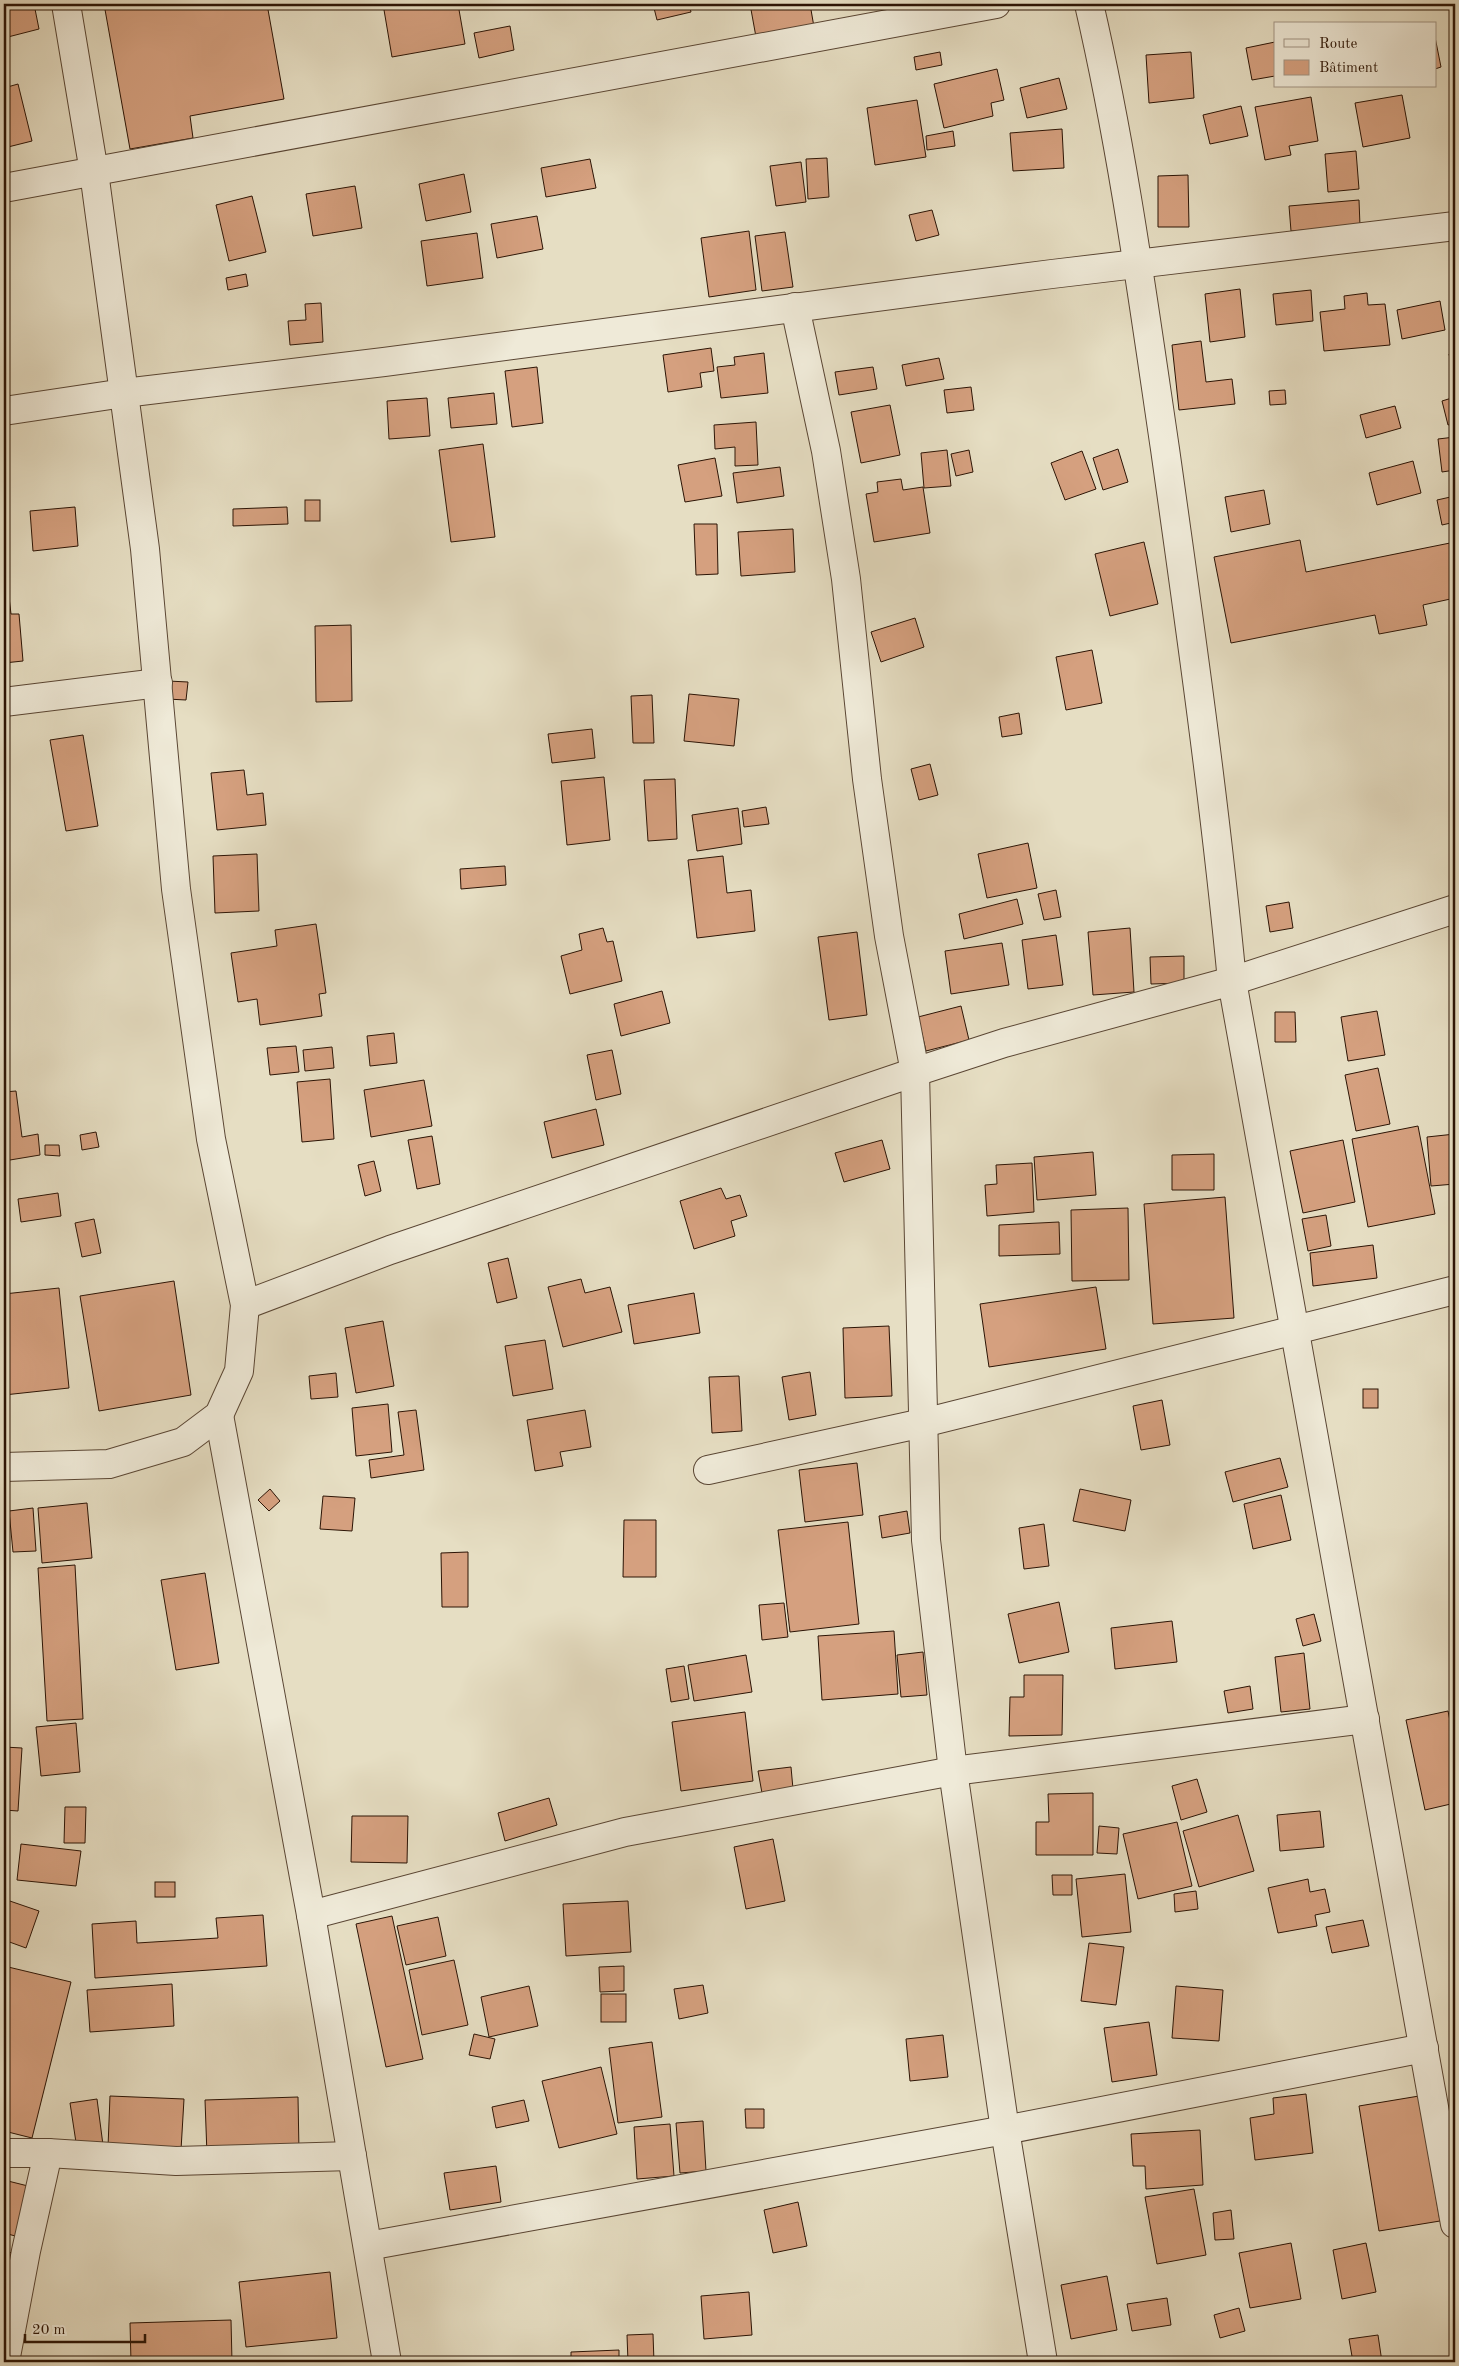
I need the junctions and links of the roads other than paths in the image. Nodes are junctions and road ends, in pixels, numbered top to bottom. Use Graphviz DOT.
graph roads {
  1 [pos="66,4"];
  2 [pos="996,4"];
  3 [pos="1089,4"];
  4 [pos="94,172"];
  5 [pos="4,188"];
  6 [pos="1455,226"];
  7 [pos="1139,264"];
  8 [pos="795,307"];
  9 [pos="124,393"];
  10 [pos="4,411"];
  11 [pos="158,683"];
  12 [pos="4,702"];
  13 [pos="1455,909"];
  14 [pos="1232,981"];
  15 [pos="916,1072"];
  16 [pos="1455,1290"];
  17 [pos="245,1305"];
  18 [pos="1294,1329"];
  19 [pos="219,1415"];
  20 [pos="923,1423"];
  21 [pos="4,1467"];
  22 [pos="708,1470"];
  23 [pos="1365,1719"];
  24 [pos="953,1771"];
  25 [pos="311,1915"];
  26 [pos="1424,2048"];
  27 [pos="1005,2130"];
  28 [pos="4,2153"];
  29 [pos="48,2153"];
  30 [pos="352,2156"];
  31 [pos="1455,2224"];
  32 [pos="368,2246"];
  33 [pos="5,2362"];
  34 [pos="387,2362"];
  35 [pos="1043,2362"];
  1 -- 4 [label="street"];
  2 -- 4 [label="street"];
  3 -- 7 [label="street"];
  4 -- 5 [label="street"];
  4 -- 9 [label="street"];
  6 -- 7 [label="street"];
  7 -- 8 [label="street"];
  7 -- 14 [label="street"];
  8 -- 9 [label="street"];
  8 -- 15 [label="street"];
  9 -- 10 [label="street"];
  9 -- 11 [label="street"];
  11 -- 12 [label="street"];
  11 -- 17 [label="street"];
  13 -- 14 [label="street"];
  14 -- 15 [label="street"];
  14 -- 18 [label="street"];
  15 -- 17 [label="street"];
  15 -- 20 [label="street"];
  16 -- 18 [label="street"];
  17 -- 19 [label="street"];
  18 -- 20 [label="street"];
  18 -- 23 [label="street"];
  19 -- 21 [label="street"];
  19 -- 25 [label="street"];
  20 -- 22 [label="street"];
  20 -- 24 [label="street"];
  23 -- 24 [label="street"];
  23 -- 26 [label="street"];
  24 -- 25 [label="street"];
  24 -- 27 [label="street"];
  25 -- 30 [label="street"];
  26 -- 27 [label="street"];
  26 -- 31 [label="street"];
  27 -- 32 [label="street"];
  27 -- 35 [label="street"];
  28 -- 29 [label="street"];
  29 -- 30 [label="street"];
  29 -- 33 [label="street"];
  30 -- 32 [label="street"];
  32 -- 34 [label="street"];
}
